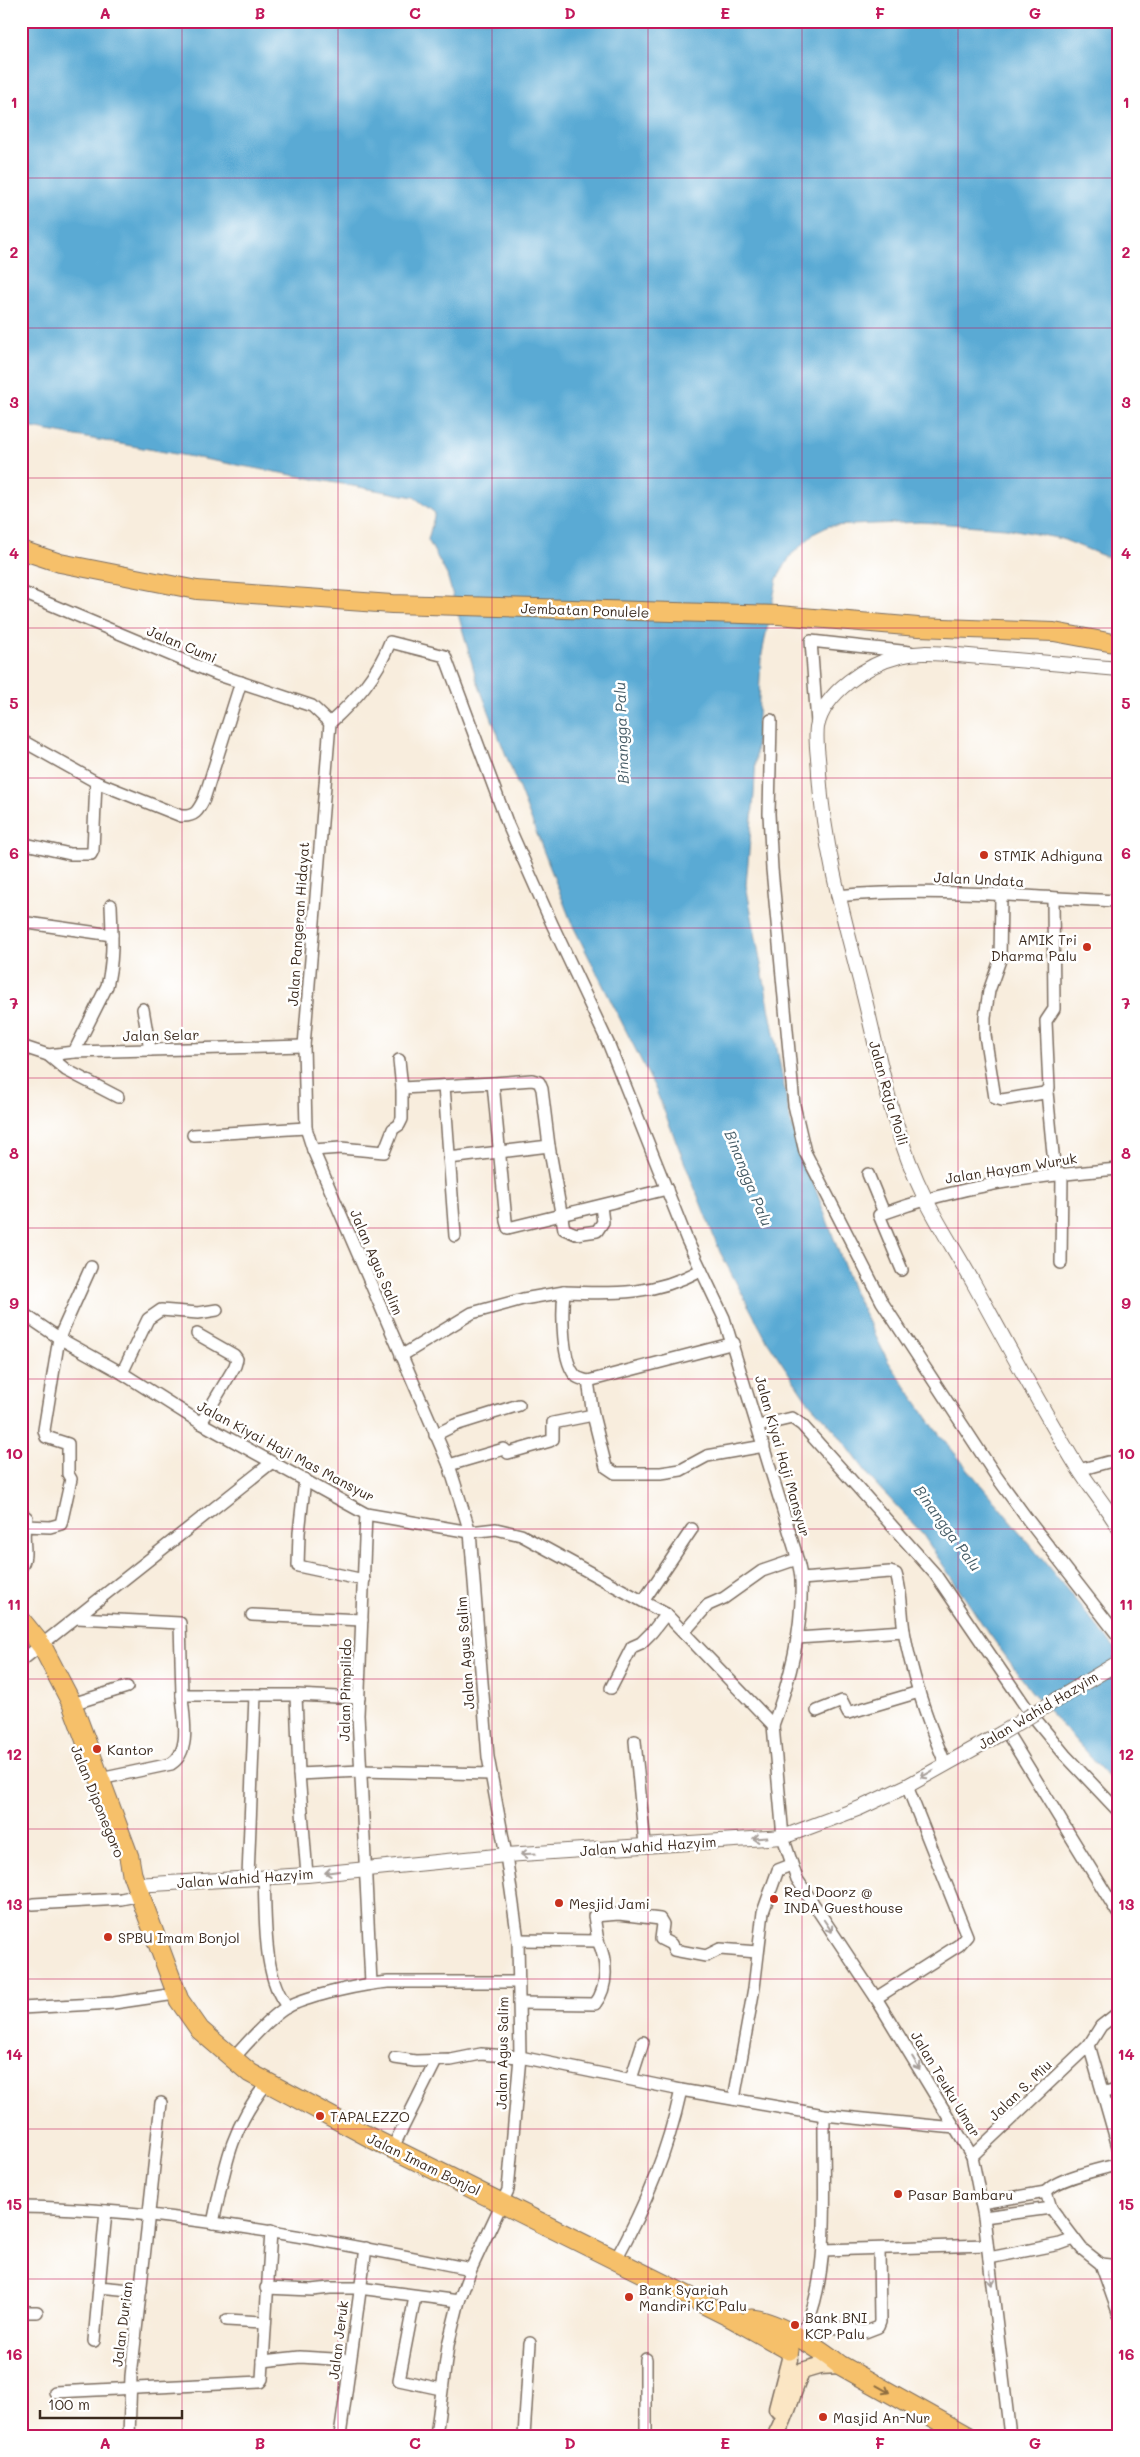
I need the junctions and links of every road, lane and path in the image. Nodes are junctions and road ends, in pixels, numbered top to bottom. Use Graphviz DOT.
graph roads {
  1 [pos="21,550"];
  2 [pos="21,592"];
  3 [pos="1119,644"];
  4 [pos="919,653"];
  5 [pos="1119,669"];
  6 [pos="241,682"];
  7 [pos="772,720"];
  8 [pos="330,723"];
  9 [pos="817,727"];
  10 [pos="21,740"];
  11 [pos="96,782"];
  12 [pos="21,843"];
  13 [pos="837,896"];
  14 [pos="1002,896"];
  15 [pos="1053,898"];
  16 [pos="1119,900"];
  17 [pos="111,905"];
  18 [pos="21,922"];
  19 [pos="112,935"];
  20 [pos="143,1010"];
  21 [pos="21,1046"];
  22 [pos="304,1046"];
  23 [pos="150,1050"];
  24 [pos="74,1052"];
  25 [pos="48,1055"];
  26 [pos="399,1060"];
  27 [pos="493,1083"];
  28 [pos="444,1086"];
  29 [pos="402,1088"];
  30 [pos="1047,1092"];
  31 [pos="118,1097"];
  32 [pos="306,1128"];
  33 [pos="193,1135"];
  34 [pos="550,1146"];
  35 [pos="313,1150"];
  36 [pos="499,1152"];
  37 [pos="449,1158"];
  38 [pos="1119,1169"];
  39 [pos="868,1174"];
  40 [pos="1058,1174"];
  41 [pos="667,1189"];
  42 [pos="925,1198"];
  43 [pos="601,1206"];
  44 [pos="884,1214"];
  45 [pos="560,1217"];
  46 [pos="455,1236"];
  47 [pos="1061,1263"];
  48 [pos="91,1268"];
  49 [pos="701,1270"];
  50 [pos="902,1270"];
  51 [pos="564,1292"];
  52 [pos="217,1310"];
  53 [pos="21,1312"];
  54 [pos="197,1334"];
  55 [pos="59,1338"];
  56 [pos="734,1343"];
  57 [pos="401,1356"];
  58 [pos="122,1373"];
  59 [pos="588,1381"];
  60 [pos="519,1405"];
  61 [pos="593,1415"];
  62 [pos="201,1423"];
  63 [pos="758,1426"];
  64 [pos="435,1435"];
  65 [pos="764,1446"];
  66 [pos="1119,1462"];
  67 [pos="271,1463"];
  68 [pos="449,1465"];
  69 [pos="1079,1470"];
  70 [pos="305,1479"];
  71 [pos="21,1513"];
  72 [pos="366,1514"];
  73 [pos="25,1526"];
  74 [pos="1119,1528"];
  75 [pos="692,1529"];
  76 [pos="470,1532"];
  77 [pos="797,1559"];
  78 [pos="21,1567"];
  79 [pos="801,1579"];
  80 [pos="364,1580"];
  81 [pos="647,1602"];
  82 [pos="664,1613"];
  83 [pos="252,1615"];
  84 [pos="78,1618"];
  85 [pos="21,1620"];
  86 [pos="362,1620"];
  87 [pos="904,1631"];
  88 [pos="684,1632"];
  89 [pos="1119,1637"];
  90 [pos="21,1638"];
  91 [pos="797,1638"];
  92 [pos="32,1654"];
  93 [pos="1119,1662"];
  94 [pos="127,1687"];
  95 [pos="611,1688"];
  96 [pos="919,1692"];
  97 [pos="182,1694"];
  98 [pos="256,1695"];
  99 [pos="296,1695"];
  100 [pos="359,1698"];
  101 [pos="72,1704"];
  102 [pos="817,1711"];
  103 [pos="773,1725"];
  104 [pos="1003,1732"];
  105 [pos="635,1741"];
  106 [pos="945,1763"];
  107 [pos="360,1771"];
  108 [pos="299,1774"];
  109 [pos="491,1774"];
  110 [pos="100,1779"];
  111 [pos="907,1786"];
  112 [pos="1119,1812"];
  113 [pos="783,1837"];
  114 [pos="644,1845"];
  115 [pos="506,1855"];
  116 [pos="791,1865"];
  117 [pos="364,1868"];
  118 [pos="307,1874"];
  119 [pos="248,1877"];
  120 [pos="264,1877"];
  121 [pos="136,1885"];
  122 [pos="33,1904"];
  123 [pos="1119,1915"];
  124 [pos="518,1940"];
  125 [pos="598,1941"];
  126 [pos="757,1952"];
  127 [pos="518,1982"];
  128 [pos="371,1983"];
  129 [pos="175,1994"];
  130 [pos="876,1998"];
  131 [pos="519,2003"];
  132 [pos="288,2007"];
  133 [pos="21,2008"];
  134 [pos="1119,2012"];
  135 [pos="643,2042"];
  136 [pos="1088,2045"];
  137 [pos="520,2057"];
  138 [pos="394,2058"];
  139 [pos="233,2059"];
  140 [pos="436,2061"];
  141 [pos="632,2079"];
  142 [pos="267,2083"];
  143 [pos="1119,2088"];
  144 [pos="681,2090"];
  145 [pos="1103,2093"];
  146 [pos="734,2100"];
  147 [pos="161,2103"];
  148 [pos="824,2115"];
  149 [pos="955,2128"];
  150 [pos="392,2149"];
  151 [pos="1119,2150"];
  152 [pos="972,2156"];
  153 [pos="1119,2164"];
  154 [pos="1046,2192"];
  155 [pos="503,2203"];
  156 [pos="981,2203"];
  157 [pos="21,2207"];
  158 [pos="1051,2208"];
  159 [pos="106,2211"];
  160 [pos="150,2216"];
  161 [pos="984,2217"];
  162 [pos="213,2223"];
  163 [pos="271,2231"];
  164 [pos="1074,2239"];
  165 [pos="987,2245"];
  166 [pos="366,2248"];
  167 [pos="879,2249"];
  168 [pos="823,2250"];
  169 [pos="989,2258"];
  170 [pos="615,2261"];
  171 [pos="1101,2264"];
  172 [pos="1119,2266"];
  173 [pos="472,2269"];
  174 [pos="99,2287"];
  175 [pos="266,2288"];
  176 [pos="359,2288"];
  177 [pos="141,2291"];
  178 [pos="414,2297"];
  179 [pos="459,2301"];
  180 [pos="21,2312"];
  181 [pos="37,2312"];
  182 [pos="1119,2315"];
  183 [pos="227,2320"];
  184 [pos="264,2322"];
  185 [pos="798,2337"];
  186 [pos="94,2341"];
  187 [pos="530,2343"];
  188 [pos="646,2359"];
  189 [pos="350,2360"];
  190 [pos="263,2361"];
  191 [pos="840,2365"];
  192 [pos="130,2389"];
  193 [pos="441,2389"];
  194 [pos="55,2392"];
  195 [pos="437,2426"];
  196 [pos="777,2434"];
  197 [pos="129,2436"];
  198 [pos="340,2436"];
  199 [pos="524,2436"];
  200 [pos="646,2436"];
  201 [pos="967,2436"];
  202 [pos="1010,2436"];
  1 -- 3 [label="main road, Jembatan Ponulele"];
  2 -- 6 [label="street, Jalan Cumi"];
  4 -- 5 [label="street"];
  4 -- 9 [label="street"];
  4 -- 9 [label="street"];
  6 -- 8 [label="street, Jalan Cumi"];
  6 -- 11 [label="street"];
  7 -- 89 [label="street"];
  8 -- 22 [label="street, Jalan Pangeran Hidayat"];
  8 -- 41 [label="street, Jalan Kiyai Haji Mansyur"];
  9 -- 13 [label="street, Jalan Raja Moili"];
  10 -- 11 [label="street"];
  11 -- 12 [label="street"];
  13 -- 14 [label="street, Jalan Undata"];
  13 -- 42 [label="street, Jalan Raja Moili"];
  14 -- 15 [label="street, Jalan Undata"];
  14 -- 30 [label="street"];
  15 -- 16 [label="street, Jalan Undata"];
  15 -- 30 [label="street"];
  17 -- 19 [label="street"];
  18 -- 19 [label="street"];
  19 -- 24 [label="street"];
  20 -- 23 [label="street"];
  21 -- 25 [label="street, Jalan Selar"];
  22 -- 23 [label="street, Jalan Selar"];
  22 -- 32 [label="street, Jalan Pangeran Hidayat"];
  23 -- 24 [label="street, Jalan Selar"];
  24 -- 25 [label="street, Jalan Selar"];
  25 -- 31 [label="street"];
  26 -- 29 [label="street"];
  27 -- 28 [label="street"];
  27 -- 34 [label="street"];
  27 -- 36 [label="street"];
  28 -- 29 [label="street"];
  28 -- 37 [label="street"];
  29 -- 35 [label="street"];
  30 -- 40 [label="street"];
  32 -- 33 [label="street"];
  32 -- 35 [label="street, Jalan Agus Salim"];
  34 -- 36 [label="street"];
  34 -- 45 [label="street"];
  35 -- 57 [label="street, Jalan Agus Salim"];
  36 -- 37 [label="street"];
  36 -- 45 [label="street"];
  37 -- 46 [label="street"];
  38 -- 40 [label="street, Jalan Hayam Wuruk"];
  39 -- 44 [label="street"];
  40 -- 42 [label="street, Jalan Hayam Wuruk"];
  40 -- 47 [label="street"];
  41 -- 43 [label="street"];
  41 -- 49 [label="street, Jalan Kiyai Haji Mansyur"];
  42 -- 44 [label="street, Jalan Hayam Wuruk"];
  42 -- 69 [label="street, Jalan Raja Moili"];
  43 -- 45 [label="street"];
  43 -- 45 [label="street"];
  44 -- 50 [label="street"];
  48 -- 55 [label="street"];
  49 -- 51 [label="street"];
  49 -- 56 [label="street, Jalan Kiyai Haji Mansyur"];
  51 -- 57 [label="street"];
  51 -- 59 [label="street"];
  52 -- 58 [label="street"];
  53 -- 55 [label="street, Jalan Kiyai Haji Mas Mansyur"];
  54 -- 62 [label="street"];
  55 -- 58 [label="street, Jalan Kiyai Haji Mas Mansyur"];
  55 -- 73 [label="street"];
  56 -- 59 [label="street"];
  56 -- 63 [label="street, Jalan Kiyai Haji Mansyur"];
  57 -- 64 [label="street, Jalan Agus Salim"];
  58 -- 62 [label="street, Jalan Kiyai Haji Mas Mansyur"];
  59 -- 61 [label="street"];
  60 -- 64 [label="street"];
  61 -- 65 [label="street"];
  61 -- 68 [label="street"];
  62 -- 67 [label="street, Jalan Kiyai Haji Mas Mansyur"];
  63 -- 65 [label="street, Jalan Kiyai Haji Mansyur"];
  63 -- 112 [label="street"];
  64 -- 68 [label="street, Jalan Agus Salim"];
  65 -- 77 [label="street, Jalan Kiyai Haji Mansyur"];
  66 -- 69 [label="street"];
  67 -- 70 [label="street, Jalan Kiyai Haji Mas Mansyur"];
  67 -- 84 [label="street"];
  68 -- 76 [label="street, Jalan Agus Salim"];
  69 -- 74 [label="street, Jalan Raja Moili"];
  70 -- 72 [label="street, Jalan Kiyai Haji Mas Mansyur"];
  70 -- 80 [label="street"];
  71 -- 73 [label="street"];
  72 -- 76 [label="street, Jalan Kiyai Haji Mas Mansyur"];
  72 -- 80 [label="street, Jalan Pimpilido"];
  73 -- 78 [label="street"];
  75 -- 81 [label="street"];
  76 -- 81 [label="street, Jalan Kiyai Haji Mas Mansyur"];
  76 -- 109 [label="street, Jalan Agus Salim"];
  77 -- 79 [label="street, Jalan Kiyai Haji Mansyur"];
  77 -- 88 [label="street"];
  79 -- 87 [label="street"];
  79 -- 91 [label="street, Jalan Kiyai Haji Mansyur"];
  80 -- 86 [label="street, Jalan Pimpilido"];
  81 -- 82 [label="street, Jalan Kiyai Haji Mas Mansyur"];
  82 -- 88 [label="street, Jalan Kiyai Haji Mas Mansyur"];
  82 -- 95 [label="street"];
  83 -- 86 [label="street"];
  84 -- 92 [label="street"];
  84 -- 97 [label="street"];
  85 -- 92 [label="highway, Jalan Diponegoro"];
  86 -- 100 [label="street, Jalan Pimpilido"];
  87 -- 91 [label="street"];
  87 -- 96 [label="street"];
  88 -- 103 [label="street, Jalan Kiyai Haji Mas Mansyur"];
  90 -- 92 [label="highway, Jalan Diponegoro"];
  91 -- 103 [label="street, Jalan Kiyai Haji Mansyur"];
  92 -- 101 [label="highway, Jalan Diponegoro"];
  92 -- 121 [label="highway, Jalan Diponegoro"];
  93 -- 104 [label="street, Jalan Wahid Hazyim, bridge"];
  94 -- 101 [label="street"];
  96 -- 102 [label="street"];
  96 -- 106 [label="street"];
  97 -- 98 [label="street"];
  97 -- 110 [label="street"];
  98 -- 99 [label="street"];
  98 -- 119 [label="street"];
  99 -- 100 [label="street"];
  99 -- 108 [label="street"];
  100 -- 107 [label="street, Jalan Pimpilido"];
  101 -- 110 [label="highway, Jalan Diponegoro"];
  103 -- 113 [label="street"];
  104 -- 106 [label="street, Jalan Wahid Hazyim"];
  104 -- 123 [label="street"];
  105 -- 114 [label="street"];
  106 -- 111 [label="street, Jalan Wahid Hazyim, one-way"];
  107 -- 108 [label="street"];
  107 -- 109 [label="street"];
  107 -- 117 [label="street, Jalan Pimpilido"];
  108 -- 118 [label="street"];
  109 -- 115 [label="street, Jalan Agus Salim"];
  110 -- 121 [label="highway, Jalan Diponegoro"];
  111 -- 113 [label="street, Jalan Wahid Hazyim"];
  111 -- 130 [label="street"];
  113 -- 114 [label="street, Jalan Wahid Hazyim, one-way"];
  113 -- 116 [label="street, Jalan Teuku Umar"];
  114 -- 115 [label="street, Jalan Wahid Hazyim, one-way"];
  115 -- 117 [label="street, Jalan Wahid Hazyim"];
  115 -- 124 [label="street, Jalan Agus Salim"];
  116 -- 126 [label="street"];
  116 -- 130 [label="street, Jalan Teuku Umar, one-way"];
  117 -- 118 [label="street, Jalan Wahid Hazyim, one-way"];
  117 -- 128 [label="street, Jalan Pimpilido"];
  118 -- 120 [label="street, Jalan Wahid Hazyim"];
  119 -- 120 [label="street, Jalan Wahid Hazyim"];
  119 -- 121 [label="street, Jalan Wahid Hazyim"];
  120 -- 132 [label="street"];
  121 -- 122 [label="street"];
  121 -- 129 [label="highway, Jalan Imam Bonjol"];
  124 -- 125 [label="street"];
  124 -- 127 [label="street, Jalan Agus Salim"];
  125 -- 126 [label="street"];
  125 -- 131 [label="street"];
  126 -- 146 [label="street"];
  127 -- 128 [label="street"];
  127 -- 131 [label="street, Jalan Agus Salim"];
  128 -- 132 [label="street"];
  129 -- 133 [label="street"];
  129 -- 139 [label="highway, Jalan Imam Bonjol"];
  130 -- 149 [label="street, Jalan Teuku Umar, one-way"];
  131 -- 137 [label="street, Jalan Agus Salim"];
  132 -- 139 [label="street"];
  134 -- 136 [label="street, Jalan S. Miu"];
  135 -- 141 [label="street"];
  136 -- 145 [label="street"];
  136 -- 152 [label="street, Jalan S. Miu"];
  137 -- 140 [label="street"];
  137 -- 141 [label="street"];
  137 -- 155 [label="street, Jalan Agus Salim"];
  138 -- 140 [label="street"];
  139 -- 142 [label="highway, Jalan Imam Bonjol"];
  140 -- 150 [label="street"];
  141 -- 144 [label="street"];
  142 -- 150 [label="highway, Jalan Imam Bonjol"];
  142 -- 162 [label="street"];
  143 -- 145 [label="street"];
  144 -- 146 [label="street"];
  144 -- 170 [label="street"];
  145 -- 151 [label="street"];
  146 -- 148 [label="street"];
  147 -- 160 [label="street, Jalan Durian"];
  148 -- 149 [label="street"];
  148 -- 168 [label="street"];
  149 -- 152 [label="street, Jalan Teuku Umar"];
  150 -- 155 [label="highway, Jalan Imam Bonjol"];
  152 -- 156 [label="street, Jalan Teuku Umar"];
  153 -- 154 [label="street"];
  154 -- 156 [label="street"];
  154 -- 158 [label="street"];
  155 -- 170 [label="highway, Jalan Imam Bonjol"];
  155 -- 173 [label="street, Jalan Agus Salim"];
  156 -- 161 [label="street, Jalan Teuku Umar"];
  157 -- 159 [label="street"];
  158 -- 161 [label="street"];
  158 -- 164 [label="street"];
  159 -- 160 [label="street"];
  159 -- 174 [label="street"];
  160 -- 162 [label="street"];
  160 -- 177 [label="street, Jalan Durian"];
  161 -- 165 [label="street, Jalan Teuku Umar"];
  162 -- 163 [label="street"];
  163 -- 166 [label="street"];
  163 -- 175 [label="street"];
  164 -- 169 [label="street"];
  164 -- 171 [label="street"];
  165 -- 167 [label="street"];
  165 -- 169 [label="street, Jalan Teuku Umar"];
  166 -- 173 [label="street"];
  166 -- 176 [label="street, Jalan Jeruk"];
  167 -- 168 [label="street"];
  167 -- 185 [label="street"];
  168 -- 185 [label="street"];
  169 -- 202 [label="street, Jalan Teuku Umar, one-way"];
  170 -- 185 [label="highway, Jalan Imam Bonjol"];
  171 -- 172 [label="street"];
  171 -- 182 [label="street"];
  173 -- 179 [label="street, Jalan Agus Salim"];
  174 -- 177 [label="street"];
  174 -- 186 [label="street"];
  175 -- 176 [label="street"];
  175 -- 184 [label="street"];
  176 -- 178 [label="street"];
  176 -- 189 [label="street, Jalan Jeruk"];
  177 -- 192 [label="street, Jalan Durian"];
  178 -- 179 [label="street"];
  178 -- 193 [label="street"];
  179 -- 193 [label="street, Jalan Agus Salim"];
  180 -- 181 [label="street"];
  183 -- 184 [label="street"];
  184 -- 190 [label="street"];
  185 -- 191 [label="highway, Jalan Imam Bonjol"];
  185 -- 196 [label="main road"];
  187 -- 199 [label="street"];
  188 -- 200 [label="street"];
  189 -- 190 [label="street"];
  189 -- 198 [label="street, Jalan Jeruk"];
  190 -- 192 [label="street"];
  191 -- 196 [label="main road"];
  191 -- 201 [label="highway, Jalan Imam Bonjol, one-way"];
  192 -- 194 [label="street"];
  192 -- 197 [label="street, Jalan Durian"];
  193 -- 195 [label="street, Jalan Agus Salim"];
}
